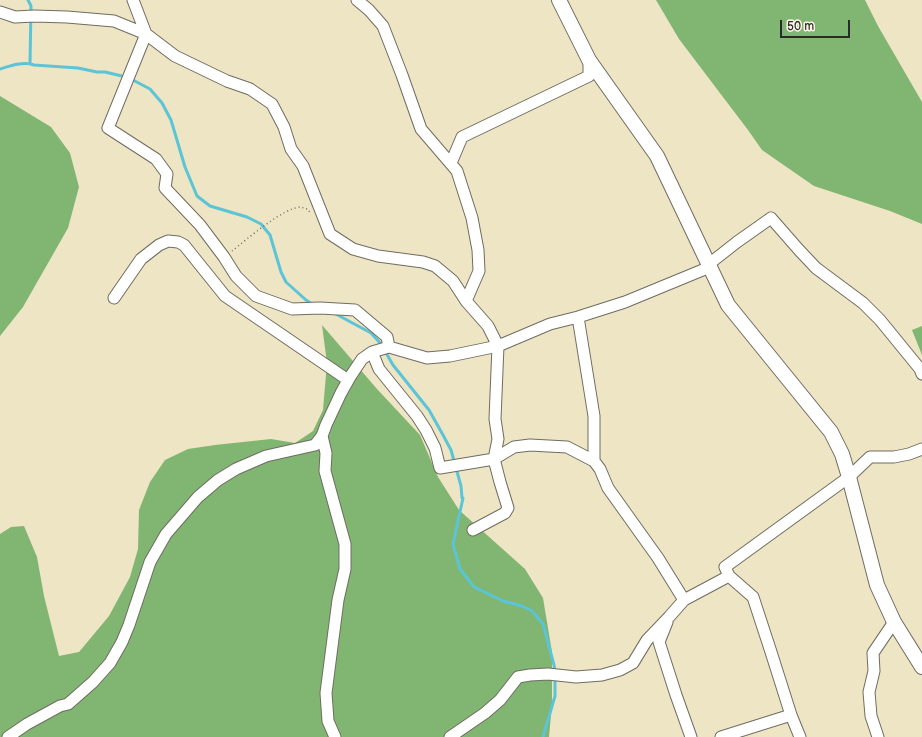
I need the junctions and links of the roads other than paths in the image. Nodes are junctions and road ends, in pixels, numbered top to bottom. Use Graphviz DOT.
graph roads {
  1 [pos="133,0"];
  2 [pos="357,0"];
  3 [pos="559,0"];
  4 [pos="0,12"];
  5 [pos="146,34"];
  6 [pos="589,60"];
  7 [pos="451,163"];
  8 [pos="710,266"];
  9 [pos="114,298"];
  10 [pos="466,301"];
  11 [pos="578,318"];
  12 [pos="498,346"];
  13 [pos="389,347"];
  14 [pos="372,352"];
  15 [pos="922,374"];
  16 [pos="348,380"];
  17 [pos="322,436"];
  18 [pos="922,449"];
  19 [pos="494,459"];
  20 [pos="594,461"];
  21 [pos="849,478"];
  22 [pos="473,530"];
  23 [pos="729,576"];
  24 [pos="684,600"];
  25 [pos="669,618"];
  26 [pos="894,622"];
  27 [pos="922,667"];
  28 [pos="791,715"];
  29 [pos="8,737"];
  30 [pos="335,737"];
  31 [pos="450,737"];
  32 [pos="691,737"];
  33 [pos="721,737"];
  34 [pos="800,737"];
  35 [pos="878,737"];
  1 -- 5 [label="street"];
  2 -- 7 [label="street"];
  3 -- 6 [label="street"];
  4 -- 5 [label="street"];
  5 -- 10 [label="street"];
  5 -- 13 [label="street"];
  6 -- 7 [label="street"];
  6 -- 8 [label="street"];
  7 -- 10 [label="street"];
  8 -- 11 [label="street"];
  8 -- 15 [label="street"];
  8 -- 21 [label="street"];
  9 -- 16 [label="street"];
  10 -- 12 [label="street"];
  11 -- 12 [label="street"];
  11 -- 20 [label="street"];
  12 -- 13 [label="street"];
  12 -- 19 [label="street"];
  13 -- 14 [label="street"];
  14 -- 16 [label="street"];
  14 -- 19 [label="street"];
  16 -- 17 [label="street"];
  17 -- 29 [label="street"];
  17 -- 30 [label="street"];
  18 -- 21 [label="street"];
  19 -- 20 [label="street"];
  19 -- 22 [label="street"];
  20 -- 24 [label="street"];
  21 -- 23 [label="street"];
  21 -- 26 [label="street"];
  23 -- 24 [label="street"];
  23 -- 28 [label="street"];
  24 -- 25 [label="street"];
  25 -- 31 [label="street"];
  25 -- 32 [label="street"];
  26 -- 27 [label="street"];
  26 -- 35 [label="street"];
  28 -- 33 [label="street"];
  28 -- 34 [label="street"];
}
